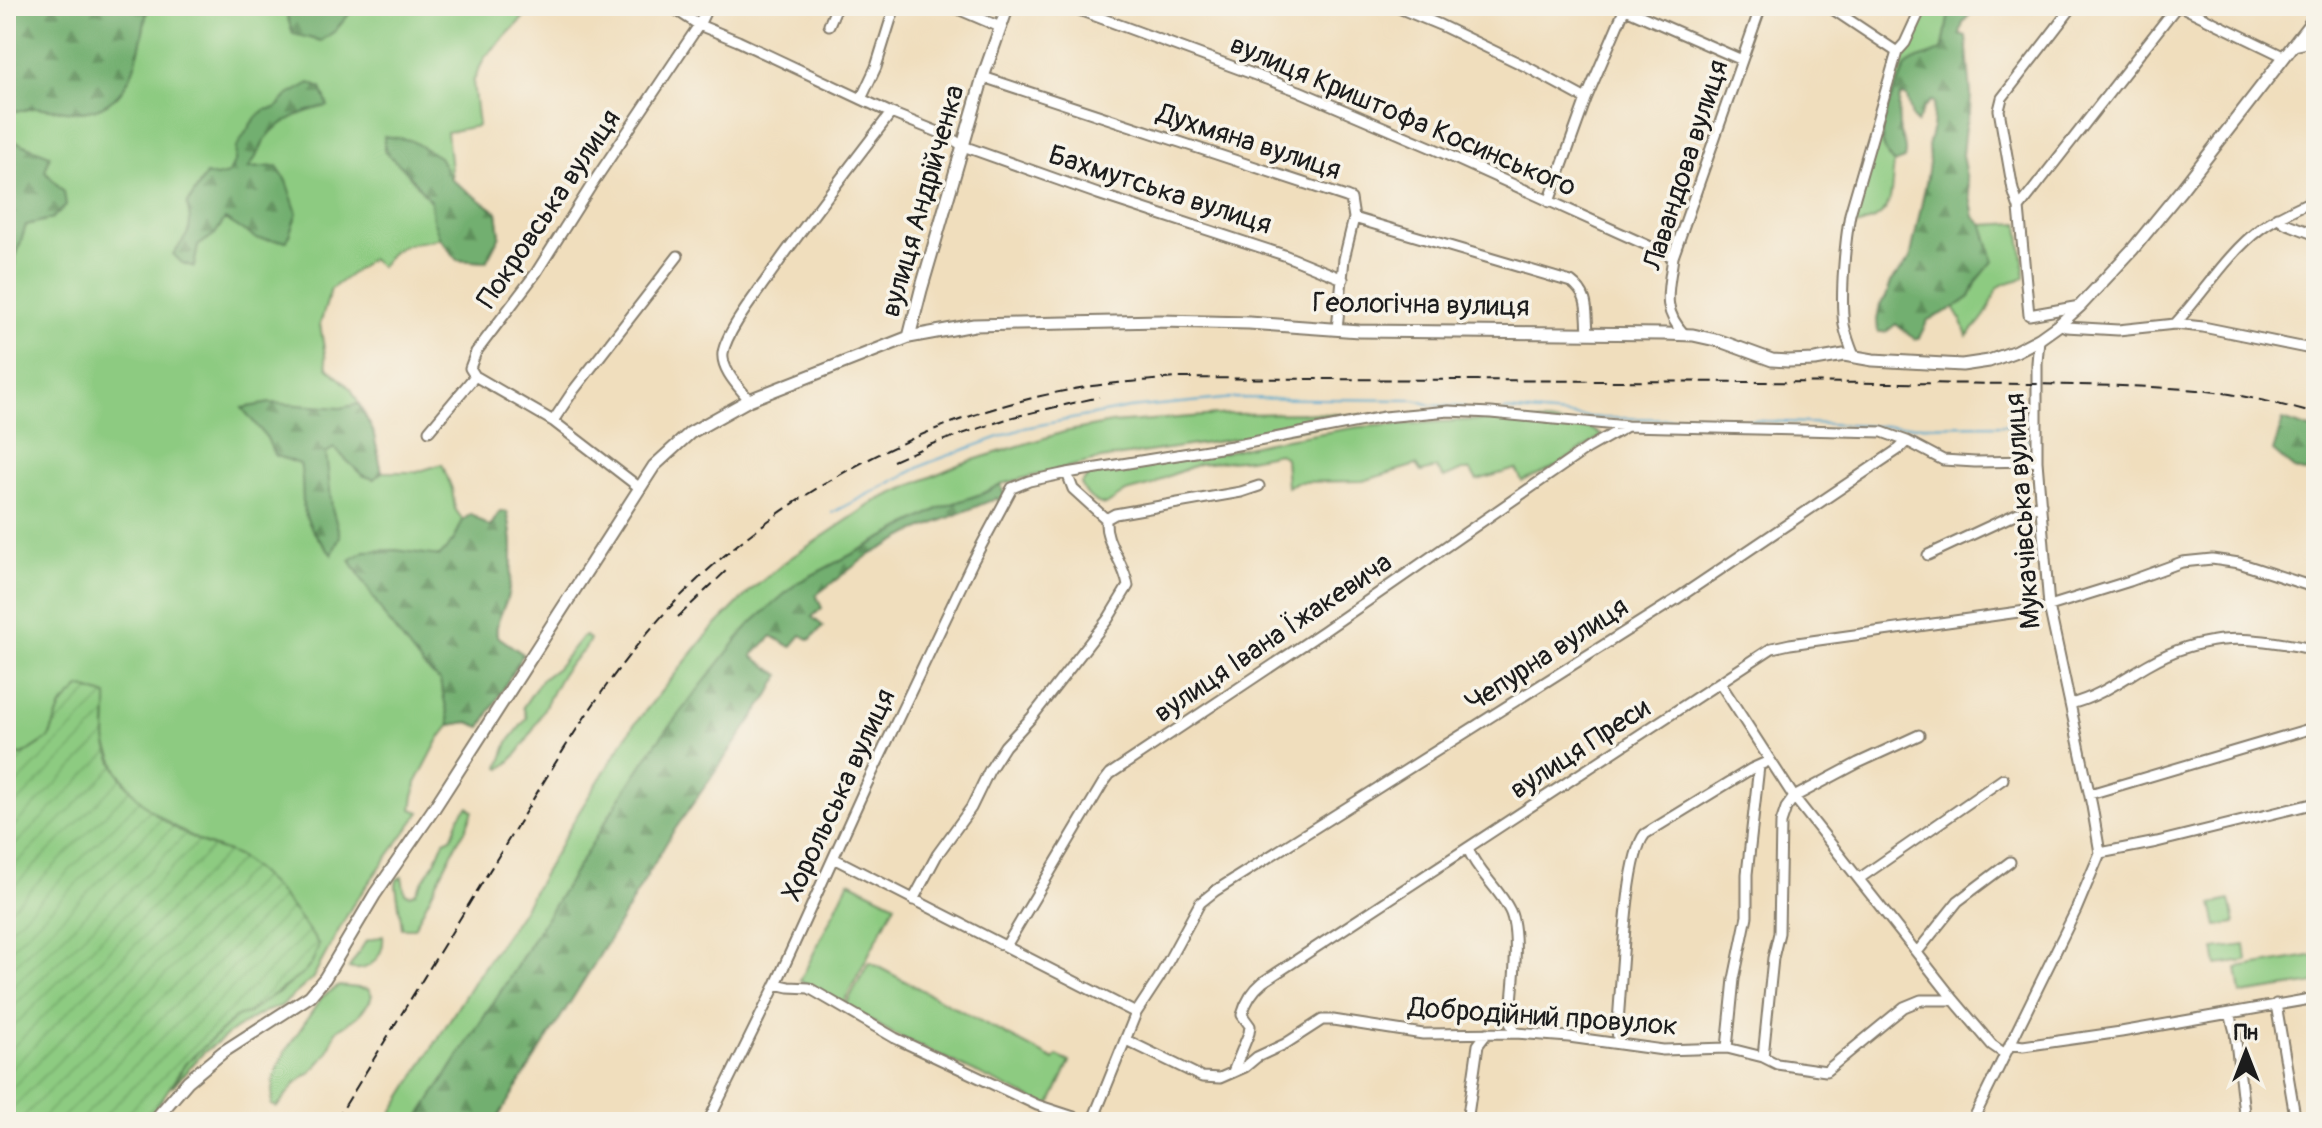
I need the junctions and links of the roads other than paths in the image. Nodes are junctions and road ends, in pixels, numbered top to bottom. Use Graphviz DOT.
graph roads {
  1 [pos="670,6"];
  2 [pos="708,6"];
  3 [pos="837,6"];
  4 [pos="895,6"];
  5 [pos="951,6"];
  6 [pos="1008,6"];
  7 [pos="1068,6"];
  8 [pos="1394,6"];
  9 [pos="1761,6"];
  10 [pos="1828,6"];
  11 [pos="1922,6"];
  12 [pos="2073,6"];
  13 [pos="2179,6"];
  14 [pos="1622,7"];
  15 [pos="2316,16"];
  16 [pos="699,25"];
  17 [pos="829,25"];
  18 [pos="1000,27"];
  19 [pos="2316,41"];
  20 [pos="2293,46"];
  21 [pos="1897,52"];
  22 [pos="2285,57"];
  23 [pos="1742,60"];
  24 [pos="983,77"];
  25 [pos="861,99"];
  26 [pos="1586,99"];
  27 [pos="891,113"];
  28 [pos="963,146"];
  29 [pos="2316,199"];
  30 [pos="1549,202"];
  31 [pos="2019,208"];
  32 [pos="2277,217"];
  33 [pos="1354,218"];
  34 [pos="2316,235"];
  35 [pos="678,256"];
  36 [pos="1673,257"];
  37 [pos="1343,279"];
  38 [pos="2080,306"];
  39 [pos="2060,324"];
  40 [pos="2175,324"];
  41 [pos="1337,329"];
  42 [pos="1588,332"];
  43 [pos="1685,335"];
  44 [pos="909,337"];
  45 [pos="2039,339"];
  46 [pos="2316,350"];
  47 [pos="1854,356"];
  48 [pos="475,376"];
  49 [pos="749,400"];
  50 [pos="553,421"];
  51 [pos="1627,426"];
  52 [pos="429,431"];
  53 [pos="1907,441"];
  54 [pos="2037,461"];
  55 [pos="1067,473"];
  56 [pos="1259,486"];
  57 [pos="640,488"];
  58 [pos="2041,504"];
  59 [pos="1106,519"];
  60 [pos="1928,555"];
  61 [pos="2316,588"];
  62 [pos="2049,606"];
  63 [pos="2316,650"];
  64 [pos="1720,683"];
  65 [pos="2070,704"];
  66 [pos="2316,727"];
  67 [pos="1919,735"];
  68 [pos="1764,763"];
  69 [pos="2003,779"];
  70 [pos="2090,794"];
  71 [pos="1794,797"];
  72 [pos="2316,803"];
  73 [pos="1468,849"];
  74 [pos="2100,853"];
  75 [pos="835,859"];
  76 [pos="2010,862"];
  77 [pos="1860,878"];
  78 [pos="913,900"];
  79 [pos="1006,946"];
  80 [pos="1918,951"];
  81 [pos="776,984"];
  82 [pos="2316,998"];
  83 [pos="1954,1000"];
  84 [pos="2276,1004"];
  85 [pos="1136,1013"];
  86 [pos="2230,1013"];
  87 [pos="1487,1033"];
  88 [pos="1516,1033"];
  89 [pos="1126,1040"];
  90 [pos="1619,1044"];
  91 [pos="1727,1048"];
  92 [pos="2007,1049"];
  93 [pos="1763,1057"];
  94 [pos="1233,1072"];
  95 [pos="1093,1120"];
  96 [pos="153,1122"];
  97 [pos="708,1122"];
  98 [pos="1119,1122"];
  99 [pos="1467,1122"];
  100 [pos="1972,1122"];
  101 [pos="2245,1122"];
  102 [pos="2296,1122"];
  1 -- 16 [label="street, Бахмутська вулиця"];
  2 -- 16 [label="street, Покровська вулиця"];
  3 -- 17 [label="street"];
  4 -- 25 [label="street"];
  5 -- 18 [label="street"];
  6 -- 18 [label="street, вулиця Андрійченка"];
  7 -- 30 [label="street, вулиця Криштофа Косинського"];
  8 -- 26 [label="street"];
  9 -- 23 [label="street, Лавандова вулиця"];
  10 -- 21 [label="street"];
  11 -- 21 [label="street"];
  12 -- 31 [label="street"];
  13 -- 22 [label="street"];
  13 -- 31 [label="street"];
  14 -- 23 [label="street"];
  14 -- 26 [label="street"];
  15 -- 20 [label="street"];
  16 -- 25 [label="street, Бахмутська вулиця"];
  16 -- 48 [label="street, Покровська вулиця"];
  18 -- 24 [label="street, вулиця Андрійченка"];
  19 -- 20 [label="street"];
  20 -- 22 [label="street"];
  21 -- 47 [label="street"];
  22 -- 38 [label="street"];
  23 -- 36 [label="street, Лавандова вулиця"];
  24 -- 28 [label="street, вулиця Андрійченка"];
  24 -- 33 [label="street, Духмяна вулиця"];
  25 -- 27 [label="street, Бахмутська вулиця"];
  26 -- 30 [label="street"];
  27 -- 28 [label="street, Бахмутська вулиця"];
  27 -- 49 [label="street, вулиця Андрійченка"];
  28 -- 37 [label="street, Бахмутська вулиця"];
  28 -- 44 [label="street, вулиця Андрійченка"];
  29 -- 32 [label="street"];
  30 -- 36 [label="street, вулиця Криштофа Косинського"];
  31 -- 38 [label="street"];
  32 -- 34 [label="street"];
  32 -- 40 [label="street"];
  33 -- 37 [label="street"];
  33 -- 42 [label="street, Духмяна вулиця"];
  35 -- 50 [label="street"];
  36 -- 43 [label="street, Лавандова вулиця"];
  37 -- 41 [label="street"];
  38 -- 39 [label="street"];
  39 -- 40 [label="street"];
  39 -- 45 [label="street"];
  40 -- 46 [label="street"];
  41 -- 42 [label="street, Геологічна вулиця"];
  41 -- 44 [label="street, Геологічна вулиця"];
  42 -- 43 [label="street, Геологічна вулиця"];
  43 -- 47 [label="street, Геологічна вулиця"];
  44 -- 49 [label="street, вулиця Андрійченка"];
  45 -- 47 [label="street, Геологічна вулиця"];
  45 -- 54 [label="street, Мукачівська вулиця"];
  48 -- 50 [label="street"];
  48 -- 52 [label="street, Покровська вулиця"];
  49 -- 57 [label="street, вулиця Андрійченка"];
  50 -- 57 [label="street"];
  51 -- 53 [label="street"];
  51 -- 55 [label="street"];
  51 -- 79 [label="street, вулиця Івана Їжакевича"];
  53 -- 54 [label="street"];
  53 -- 85 [label="street, Чепурна вулиця"];
  54 -- 58 [label="street, Мукачівська вулиця"];
  55 -- 59 [label="street"];
  55 -- 75 [label="street, Хорольська вулиця"];
  56 -- 59 [label="street"];
  57 -- 96 [label="street, вулиця Андрійченка"];
  58 -- 60 [label="street"];
  58 -- 62 [label="street, Мукачівська вулиця"];
  59 -- 78 [label="street"];
  61 -- 62 [label="street, вулиця Преси"];
  62 -- 64 [label="street, вулиця Преси"];
  62 -- 65 [label="street, Мукачівська вулиця"];
  63 -- 65 [label="street"];
  64 -- 68 [label="street"];
  64 -- 73 [label="street, вулиця Преси"];
  65 -- 70 [label="street, Мукачівська вулиця"];
  66 -- 70 [label="street"];
  67 -- 71 [label="street"];
  68 -- 71 [label="street"];
  68 -- 90 [label="street"];
  68 -- 91 [label="street"];
  69 -- 77 [label="street"];
  70 -- 74 [label="street, Мукачівська вулиця"];
  71 -- 77 [label="street"];
  71 -- 93 [label="street"];
  72 -- 74 [label="street"];
  73 -- 88 [label="street"];
  73 -- 94 [label="street, вулиця Преси"];
  74 -- 92 [label="street"];
  75 -- 78 [label="street"];
  75 -- 81 [label="street, Хорольська вулиця"];
  76 -- 80 [label="street"];
  77 -- 80 [label="street"];
  78 -- 79 [label="street"];
  79 -- 85 [label="street"];
  80 -- 83 [label="street"];
  81 -- 95 [label="street"];
  81 -- 97 [label="street, Хорольська вулиця"];
  82 -- 84 [label="street"];
  83 -- 92 [label="street"];
  83 -- 93 [label="street, Добродійний провулок"];
  84 -- 86 [label="street"];
  84 -- 102 [label="street"];
  85 -- 89 [label="street, Чепурна вулиця"];
  86 -- 92 [label="street"];
  86 -- 101 [label="street"];
  87 -- 88 [label="street, Добродійний провулок"];
  87 -- 94 [label="street, Добродійний провулок"];
  87 -- 99 [label="street"];
  88 -- 90 [label="street, Добродійний провулок"];
  89 -- 94 [label="street, Добродійний провулок"];
  89 -- 95 [label="street, Чепурна вулиця"];
  90 -- 91 [label="street, Добродійний провулок"];
  91 -- 93 [label="street, Добродійний провулок"];
  92 -- 100 [label="street"];
  95 -- 98 [label="street"];
}
